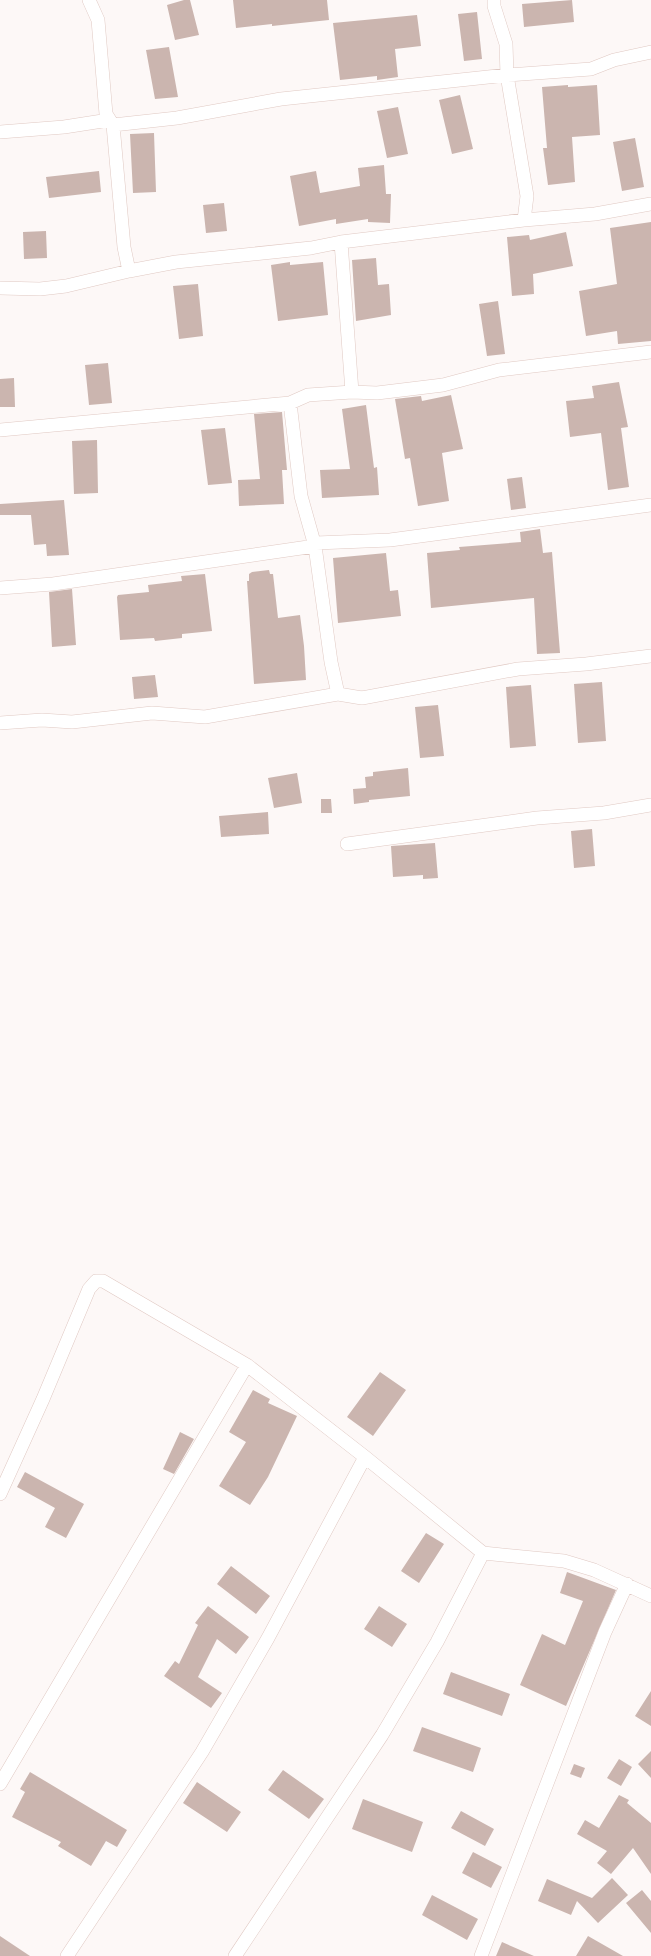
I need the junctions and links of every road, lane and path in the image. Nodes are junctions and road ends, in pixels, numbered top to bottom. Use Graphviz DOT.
graph roads {
  1 [pos="89,0"];
  2 [pos="494,0"];
  3 [pos="651,52"];
  4 [pos="507,75"];
  5 [pos="111,122"];
  6 [pos="0,132"];
  7 [pos="651,204"];
  8 [pos="524,220"];
  9 [pos="341,242"];
  10 [pos="129,271"];
  11 [pos="0,288"];
  12 [pos="651,352"];
  13 [pos="352,392"];
  14 [pos="290,403"];
  15 [pos="0,430"];
  16 [pos="651,505"];
  17 [pos="316,545"];
  18 [pos="0,588"];
  19 [pos="651,656"];
  20 [pos="338,694"];
  21 [pos="0,723"];
  22 [pos="651,806"];
  23 [pos="347,844"];
  24 [pos="247,1366"];
  25 [pos="365,1457"];
  26 [pos="0,1494"];
  27 [pos="483,1553"];
  28 [pos="628,1584"];
  29 [pos="651,1596"];
  30 [pos="0,1784"];
  31 [pos="67,1956"];
  32 [pos="235,1956"];
  33 [pos="481,1956"];
  1 -- 5 [label="street"];
  2 -- 4 [label="street"];
  3 -- 4 [label="street"];
  4 -- 5 [label="street"];
  4 -- 8 [label="street"];
  5 -- 6 [label="street"];
  5 -- 10 [label="street"];
  7 -- 8 [label="street"];
  8 -- 9 [label="street"];
  9 -- 10 [label="street"];
  9 -- 13 [label="street"];
  10 -- 11 [label="street"];
  12 -- 13 [label="street"];
  13 -- 14 [label="street"];
  14 -- 15 [label="street"];
  14 -- 17 [label="street"];
  16 -- 17 [label="street"];
  17 -- 18 [label="street"];
  17 -- 20 [label="street"];
  19 -- 20 [label="street"];
  20 -- 21 [label="street"];
  22 -- 23 [label="street"];
  24 -- 25 [label="street"];
  24 -- 26 [label="street"];
  24 -- 30 [label="street"];
  25 -- 27 [label="street"];
  25 -- 31 [label="street"];
  27 -- 28 [label="street"];
  27 -- 32 [label="street"];
  28 -- 29 [label="street"];
  28 -- 33 [label="street"];
}
